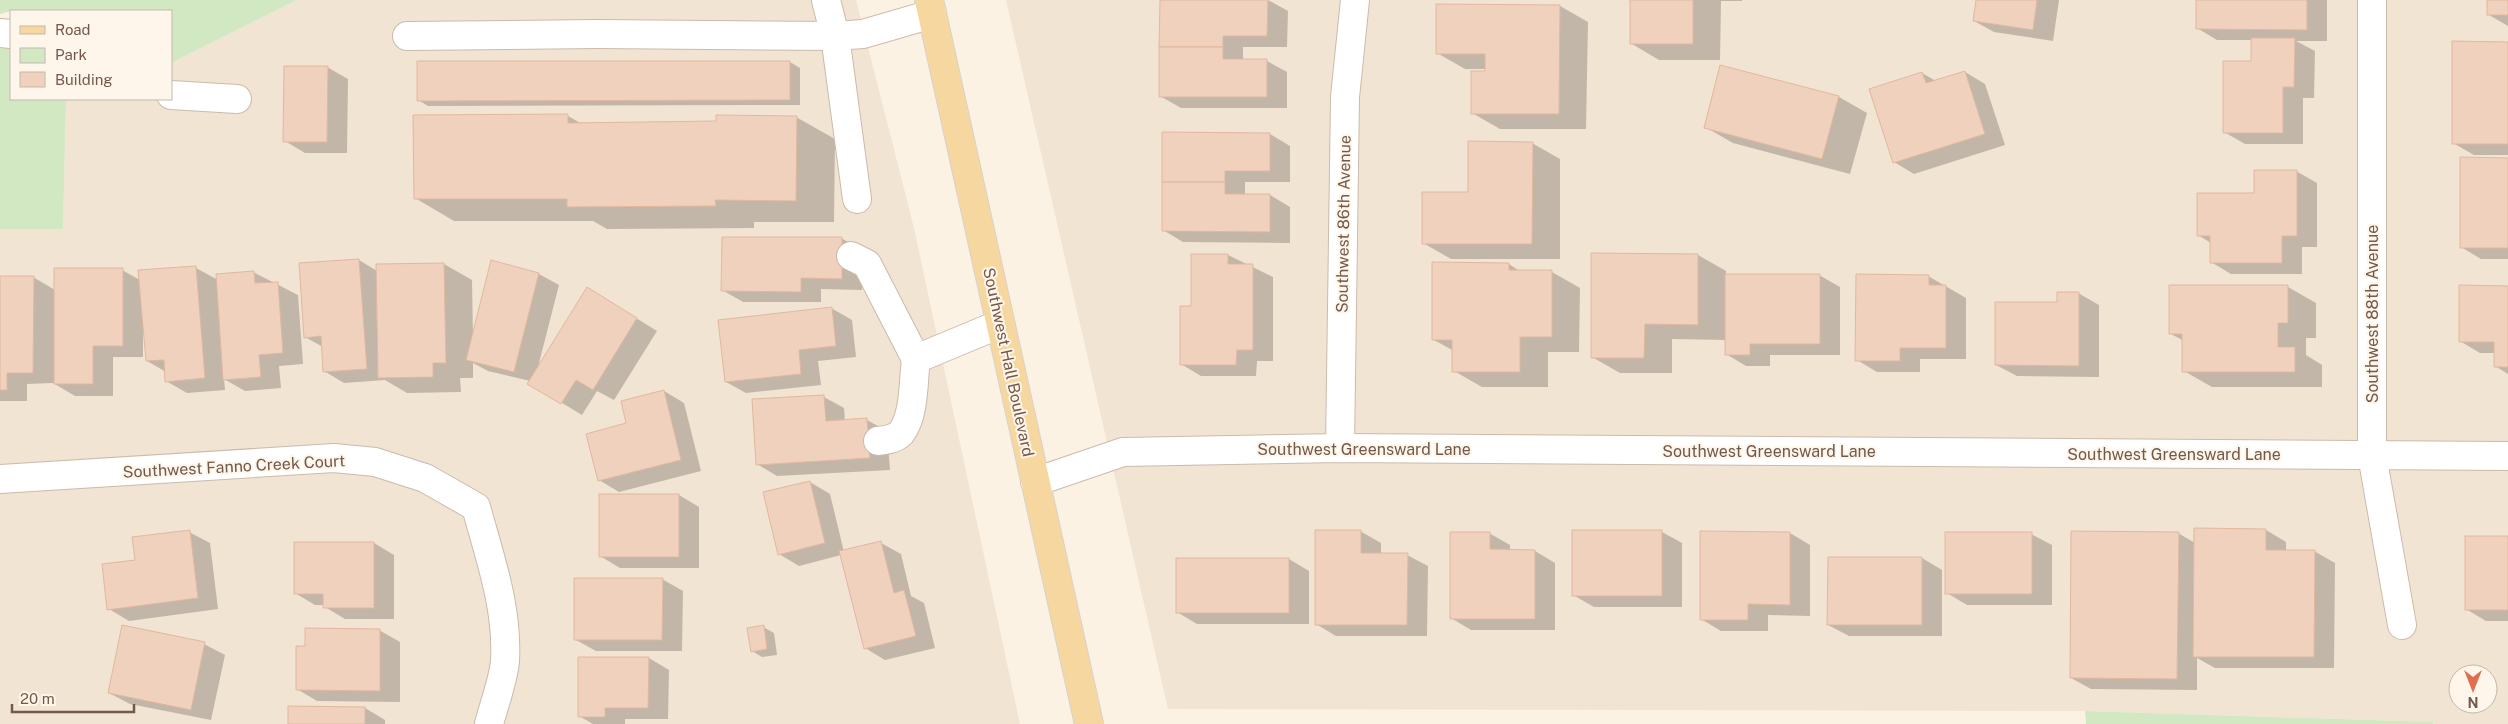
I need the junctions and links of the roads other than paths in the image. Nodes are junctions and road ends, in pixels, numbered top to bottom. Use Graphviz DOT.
graph roads {
  1 [pos="826,0"];
  2 [pos="1355,0"];
  3 [pos="2372,0"];
  4 [pos="931,7"];
  5 [pos="407,36"];
  6 [pos="835,36"];
  7 [pos="172,95"];
  8 [pos="237,99"];
  9 [pos="857,199"];
  10 [pos="851,256"];
  11 [pos="1000,324"];
  12 [pos="916,359"];
  13 [pos="878,441"];
  14 [pos="1340,448"];
  15 [pos="2372,455"];
  16 [pos="2508,456"];
  17 [pos="0,479"];
  18 [pos="1035,482"];
  19 [pos="2402,625"];
  20 [pos="488,724"];
  21 [pos="1089,724"];
  1 -- 6 [label="street"];
  2 -- 14 [label="street, Southwest 86th Avenue"];
  3 -- 15 [label="street, Southwest 88th Avenue"];
  4 -- 6 [label="street"];
  4 -- 11 [label="main road, Southwest Hall Boulevard"];
  5 -- 6 [label="street"];
  6 -- 9 [label="street"];
  7 -- 8 [label="street"];
  10 -- 12 [label="street"];
  11 -- 12 [label="street"];
  11 -- 18 [label="main road, Southwest Hall Boulevard"];
  12 -- 13 [label="street"];
  14 -- 15 [label="street, Southwest Greensward Lane"];
  14 -- 18 [label="street, Southwest Greensward Lane"];
  15 -- 16 [label="street, Southwest Greensward Lane"];
  15 -- 19 [label="street, Southwest 88th Avenue"];
  17 -- 20 [label="street, Southwest Fanno Creek Court"];
  18 -- 21 [label="main road, Southwest Hall Boulevard"];
}
